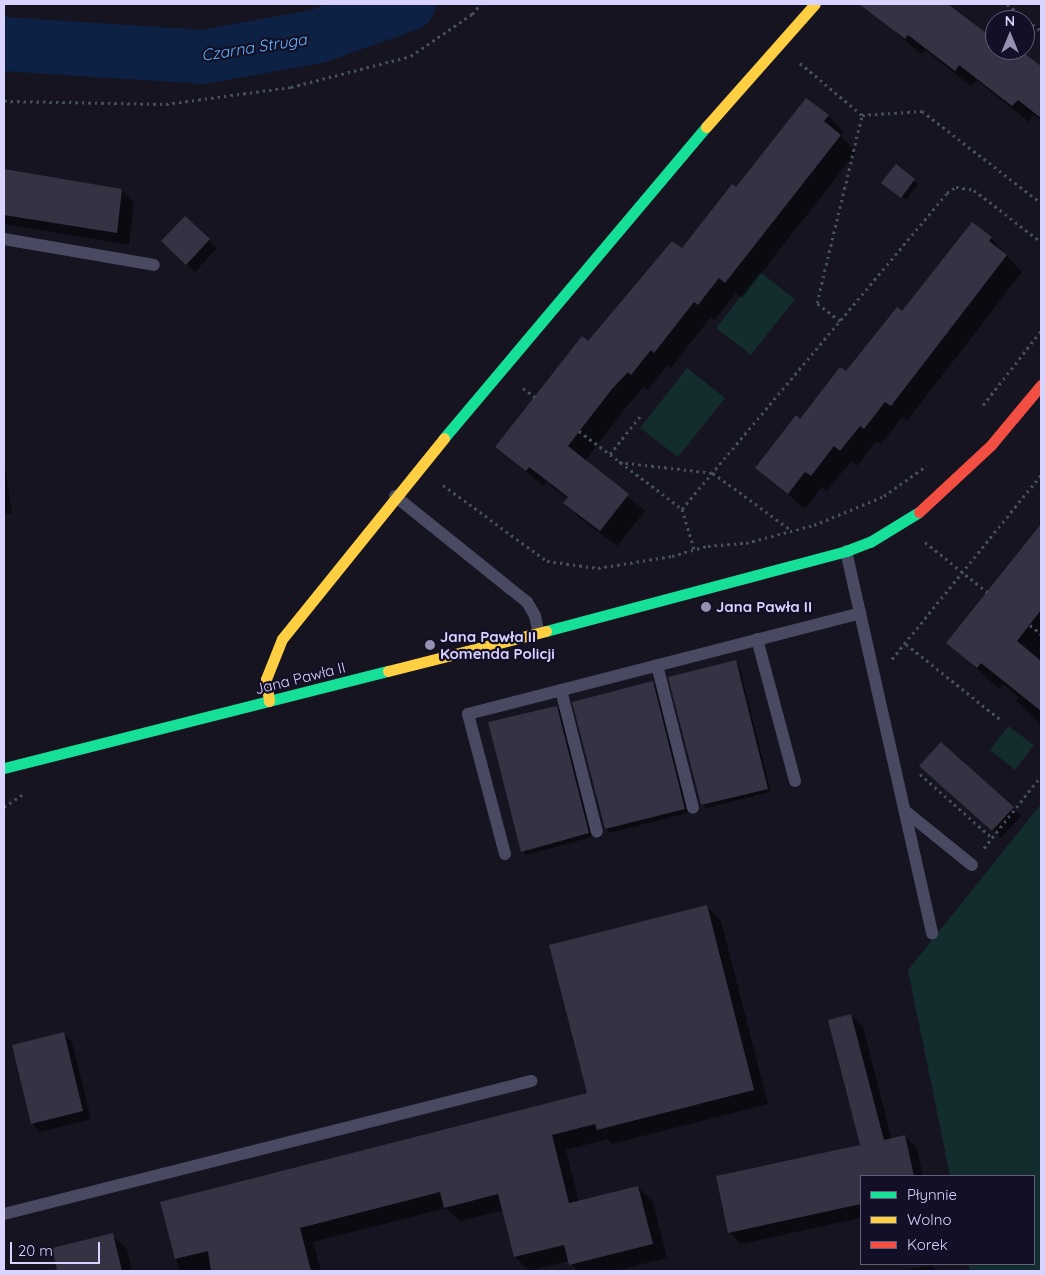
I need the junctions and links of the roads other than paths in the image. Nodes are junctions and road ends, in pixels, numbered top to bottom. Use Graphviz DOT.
graph roads {
  1 [pos="815,4"];
  2 [pos="4,239"];
  3 [pos="154,265"];
  4 [pos="1041,385"];
  5 [pos="395,496"];
  6 [pos="846,551"];
  7 [pos="860,614"];
  8 [pos="539,633"];
  9 [pos="757,639"];
  10 [pos="657,665"];
  11 [pos="561,690"];
  12 [pos="269,701"];
  13 [pos="4,768"];
  14 [pos="795,781"];
  15 [pos="693,808"];
  16 [pos="904,811"];
  17 [pos="597,832"];
  18 [pos="505,854"];
  19 [pos="972,865"];
  20 [pos="932,933"];
  21 [pos="531,1081"];
  22 [pos="4,1214"];
  1 -- 5 [label="street"];
  2 -- 3 [label="lane"];
  4 -- 6 [label="street, Jana Pawła II"];
  5 -- 8 [label="lane"];
  5 -- 12 [label="street"];
  6 -- 7 [label="lane"];
  6 -- 8 [label="street, Jana Pawła II"];
  7 -- 9 [label="lane"];
  7 -- 16 [label="lane"];
  8 -- 12 [label="street, Jana Pawła II"];
  9 -- 10 [label="lane"];
  9 -- 14 [label="lane"];
  10 -- 11 [label="lane"];
  10 -- 15 [label="lane"];
  11 -- 17 [label="lane"];
  11 -- 18 [label="lane"];
  12 -- 13 [label="street, Jana Pawła II"];
  16 -- 19 [label="lane"];
  16 -- 20 [label="lane"];
  21 -- 22 [label="lane"];
}
